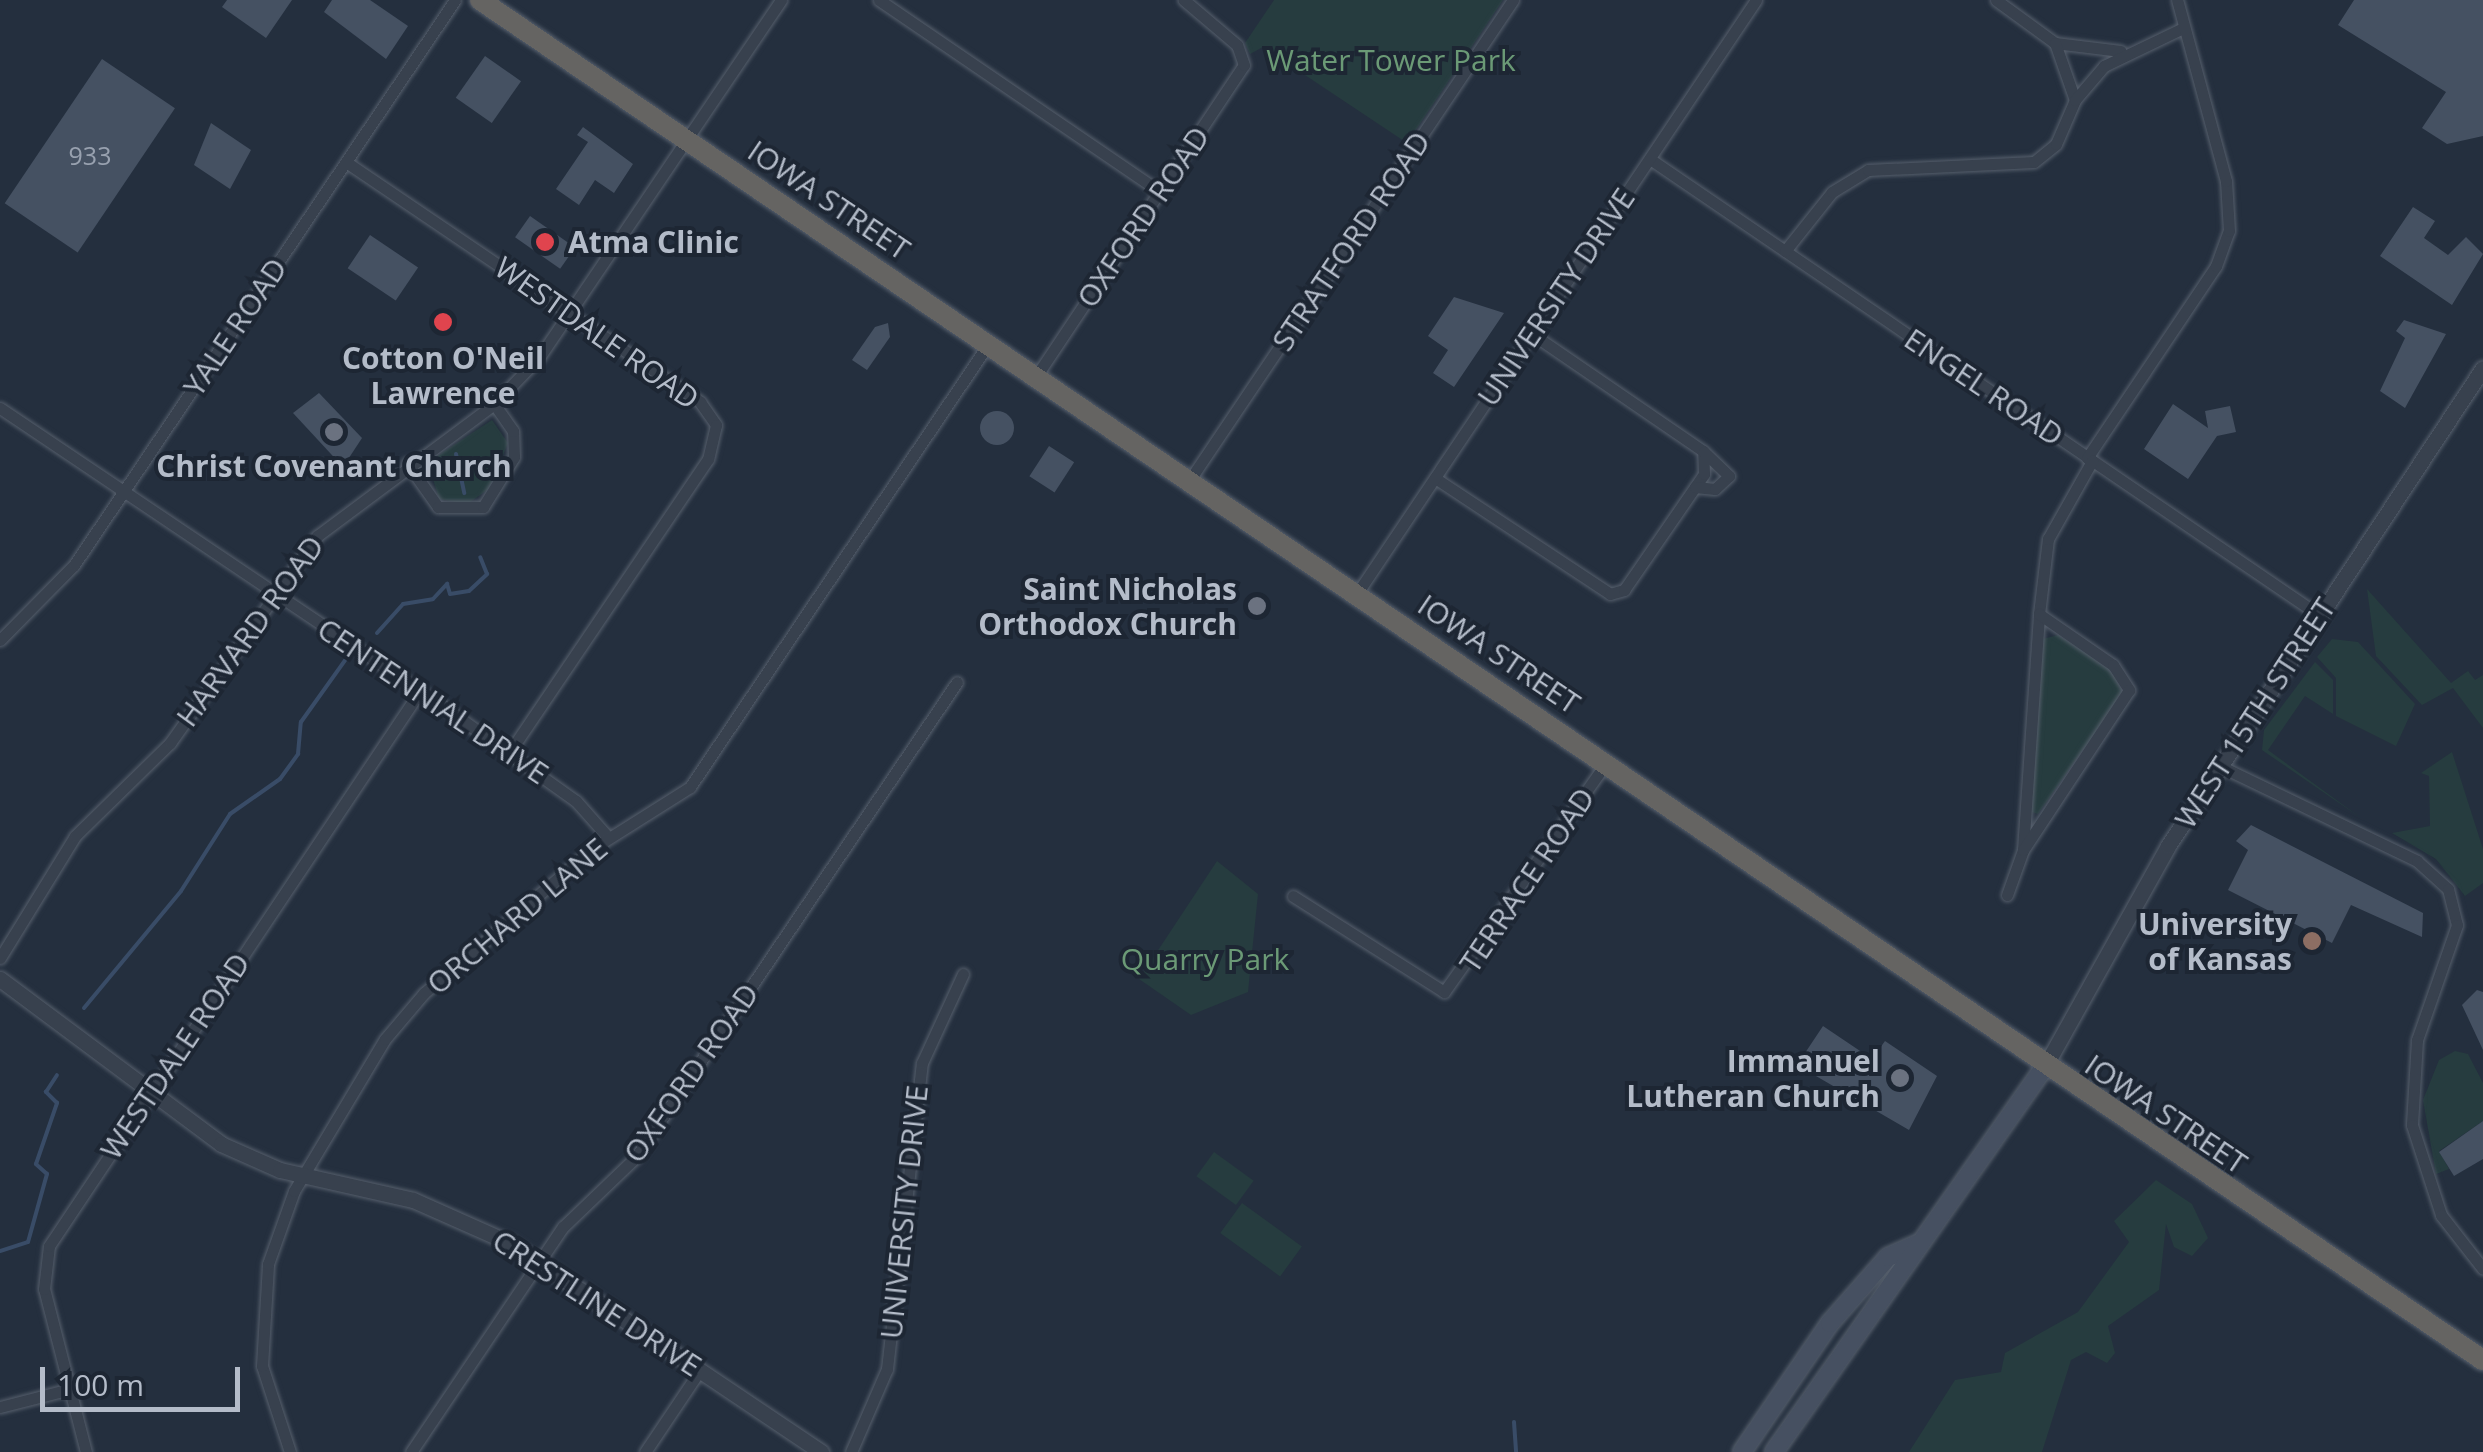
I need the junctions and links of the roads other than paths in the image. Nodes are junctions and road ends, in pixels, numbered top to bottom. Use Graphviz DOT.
graph roads {
  1 [pos="455,0"];
  2 [pos="480,0"];
  3 [pos="781,0"];
  4 [pos="879,0"];
  5 [pos="1184,0"];
  6 [pos="1513,0"];
  7 [pos="1756,0"];
  8 [pos="1996,0"];
  9 [pos="2177,0"];
  10 [pos="2183,28"];
  11 [pos="2055,42"];
  12 [pos="2121,50"];
  13 [pos="2075,100"];
  14 [pos="687,140"];
  15 [pos="1650,158"];
  16 [pos="346,162"];
  17 [pos="1160,192"];
  18 [pos="1785,251"];
  19 [pos="570,314"];
  20 [pos="1532,334"];
  21 [pos="987,346"];
  22 [pos="2483,368"];
  23 [pos="1035,378"];
  24 [pos="494,404"];
  25 [pos="0,408"];
  26 [pos="1703,451"];
  27 [pos="2090,460"];
  28 [pos="407,463"];
  29 [pos="1435,478"];
  30 [pos="1189,481"];
  31 [pos="1696,486"];
  32 [pos="124,492"];
  33 [pos="273,592"];
  34 [pos="1356,595"];
  35 [pos="2039,614"];
  36 [pos="2319,615"];
  37 [pos="0,640"];
  38 [pos="957,682"];
  39 [pos="420,691"];
  40 [pos="509,753"];
  41 [pos="1607,762"];
  42 [pos="2220,766"];
  43 [pos="2022,814"];
  44 [pos="2050,816"];
  45 [pos="608,837"];
  46 [pos="2022,850"];
  47 [pos="2006,894"];
  48 [pos="1293,896"];
  49 [pos="0,958"];
  50 [pos="963,974"];
  51 [pos="0,979"];
  52 [pos="2044,1068"];
  53 [pos="148,1096"];
  54 [pos="304,1176"];
  55 [pos="1916,1244"];
  56 [pos="540,1261"];
  57 [pos="2483,1269"];
  58 [pos="2483,1360"];
  59 [pos="700,1370"];
  60 [pos="70,1389"];
  61 [pos="0,1407"];
  62 [pos="86,1452"];
  63 [pos="290,1452"];
  64 [pos="411,1452"];
  65 [pos="644,1452"];
  66 [pos="821,1452"];
  67 [pos="851,1452"];
  68 [pos="1742,1452"];
  69 [pos="1774,1452"];
  1 -- 16 [label="street, YALE ROAD"];
  2 -- 14 [label="highway, IOWA STREET"];
  3 -- 14 [label="street, HARVARD ROAD"];
  4 -- 17 [label="street"];
  5 -- 17 [label="street, OXFORD ROAD"];
  6 -- 30 [label="street, STRATFORD ROAD"];
  7 -- 15 [label="street, UNIVERSITY DRIVE"];
  8 -- 11 [label="street"];
  9 -- 10 [label="street"];
  10 -- 12 [label="street"];
  10 -- 27 [label="street"];
  11 -- 12 [label="street"];
  11 -- 13 [label="street"];
  12 -- 13 [label="street"];
  13 -- 18 [label="street"];
  14 -- 19 [label="street, HARVARD ROAD"];
  14 -- 21 [label="highway, IOWA STREET"];
  15 -- 18 [label="street, ENGEL ROAD"];
  15 -- 20 [label="street, UNIVERSITY DRIVE"];
  16 -- 19 [label="street, WESTDALE ROAD"];
  16 -- 32 [label="street, YALE ROAD"];
  17 -- 23 [label="street, OXFORD ROAD"];
  18 -- 27 [label="street, ENGEL ROAD"];
  19 -- 24 [label="street, HARVARD ROAD"];
  19 -- 40 [label="street, WESTDALE ROAD"];
  20 -- 26 [label="street"];
  20 -- 29 [label="street, UNIVERSITY DRIVE"];
  21 -- 23 [label="highway, IOWA STREET"];
  21 -- 45 [label="street, ORCHARD LANE"];
  22 -- 36 [label="street, WEST 15TH STREET"];
  23 -- 30 [label="highway, IOWA STREET"];
  24 -- 28 [label="street, HARVARD ROAD"];
  24 -- 28 [label="street"];
  25 -- 32 [label="street, CENTENNIAL DRIVE"];
  26 -- 31 [label="street"];
  26 -- 31 [label="street"];
  27 -- 35 [label="street"];
  27 -- 36 [label="street, ENGEL ROAD"];
  28 -- 33 [label="street, HARVARD ROAD"];
  29 -- 31 [label="street"];
  29 -- 34 [label="street, UNIVERSITY DRIVE"];
  30 -- 34 [label="highway, IOWA STREET"];
  32 -- 33 [label="street, CENTENNIAL DRIVE"];
  32 -- 37 [label="street, YALE ROAD"];
  33 -- 39 [label="street, CENTENNIAL DRIVE"];
  33 -- 49 [label="street, HARVARD ROAD"];
  34 -- 41 [label="highway, IOWA STREET"];
  35 -- 43 [label="street"];
  35 -- 44 [label="street"];
  36 -- 42 [label="street, WEST 15TH STREET"];
  38 -- 56 [label="street, OXFORD ROAD"];
  39 -- 40 [label="street, CENTENNIAL DRIVE"];
  39 -- 53 [label="street, WESTDALE ROAD"];
  40 -- 45 [label="street, CENTENNIAL DRIVE"];
  41 -- 48 [label="street, TERRACE ROAD"];
  41 -- 52 [label="highway, IOWA STREET"];
  42 -- 52 [label="street, WEST 15TH STREET"];
  42 -- 57 [label="street"];
  43 -- 44 [label="street"];
  43 -- 46 [label="street"];
  44 -- 46 [label="street"];
  45 -- 54 [label="street, ORCHARD LANE"];
  46 -- 47 [label="street"];
  50 -- 67 [label="street, UNIVERSITY DRIVE"];
  51 -- 53 [label="street, CRESTLINE DRIVE"];
  52 -- 55 [label="main road"];
  52 -- 58 [label="highway, IOWA STREET"];
  53 -- 54 [label="street, CRESTLINE DRIVE"];
  53 -- 60 [label="street, WESTDALE ROAD"];
  54 -- 56 [label="street, CRESTLINE DRIVE"];
  54 -- 63 [label="street, ORCHARD LANE"];
  55 -- 68 [label="main road"];
  55 -- 69 [label="main road"];
  56 -- 59 [label="street, CRESTLINE DRIVE"];
  56 -- 64 [label="street, OXFORD ROAD"];
  59 -- 65 [label="street"];
  59 -- 66 [label="street, CRESTLINE DRIVE"];
  60 -- 61 [label="street"];
  60 -- 62 [label="street, WESTDALE ROAD"];
}
